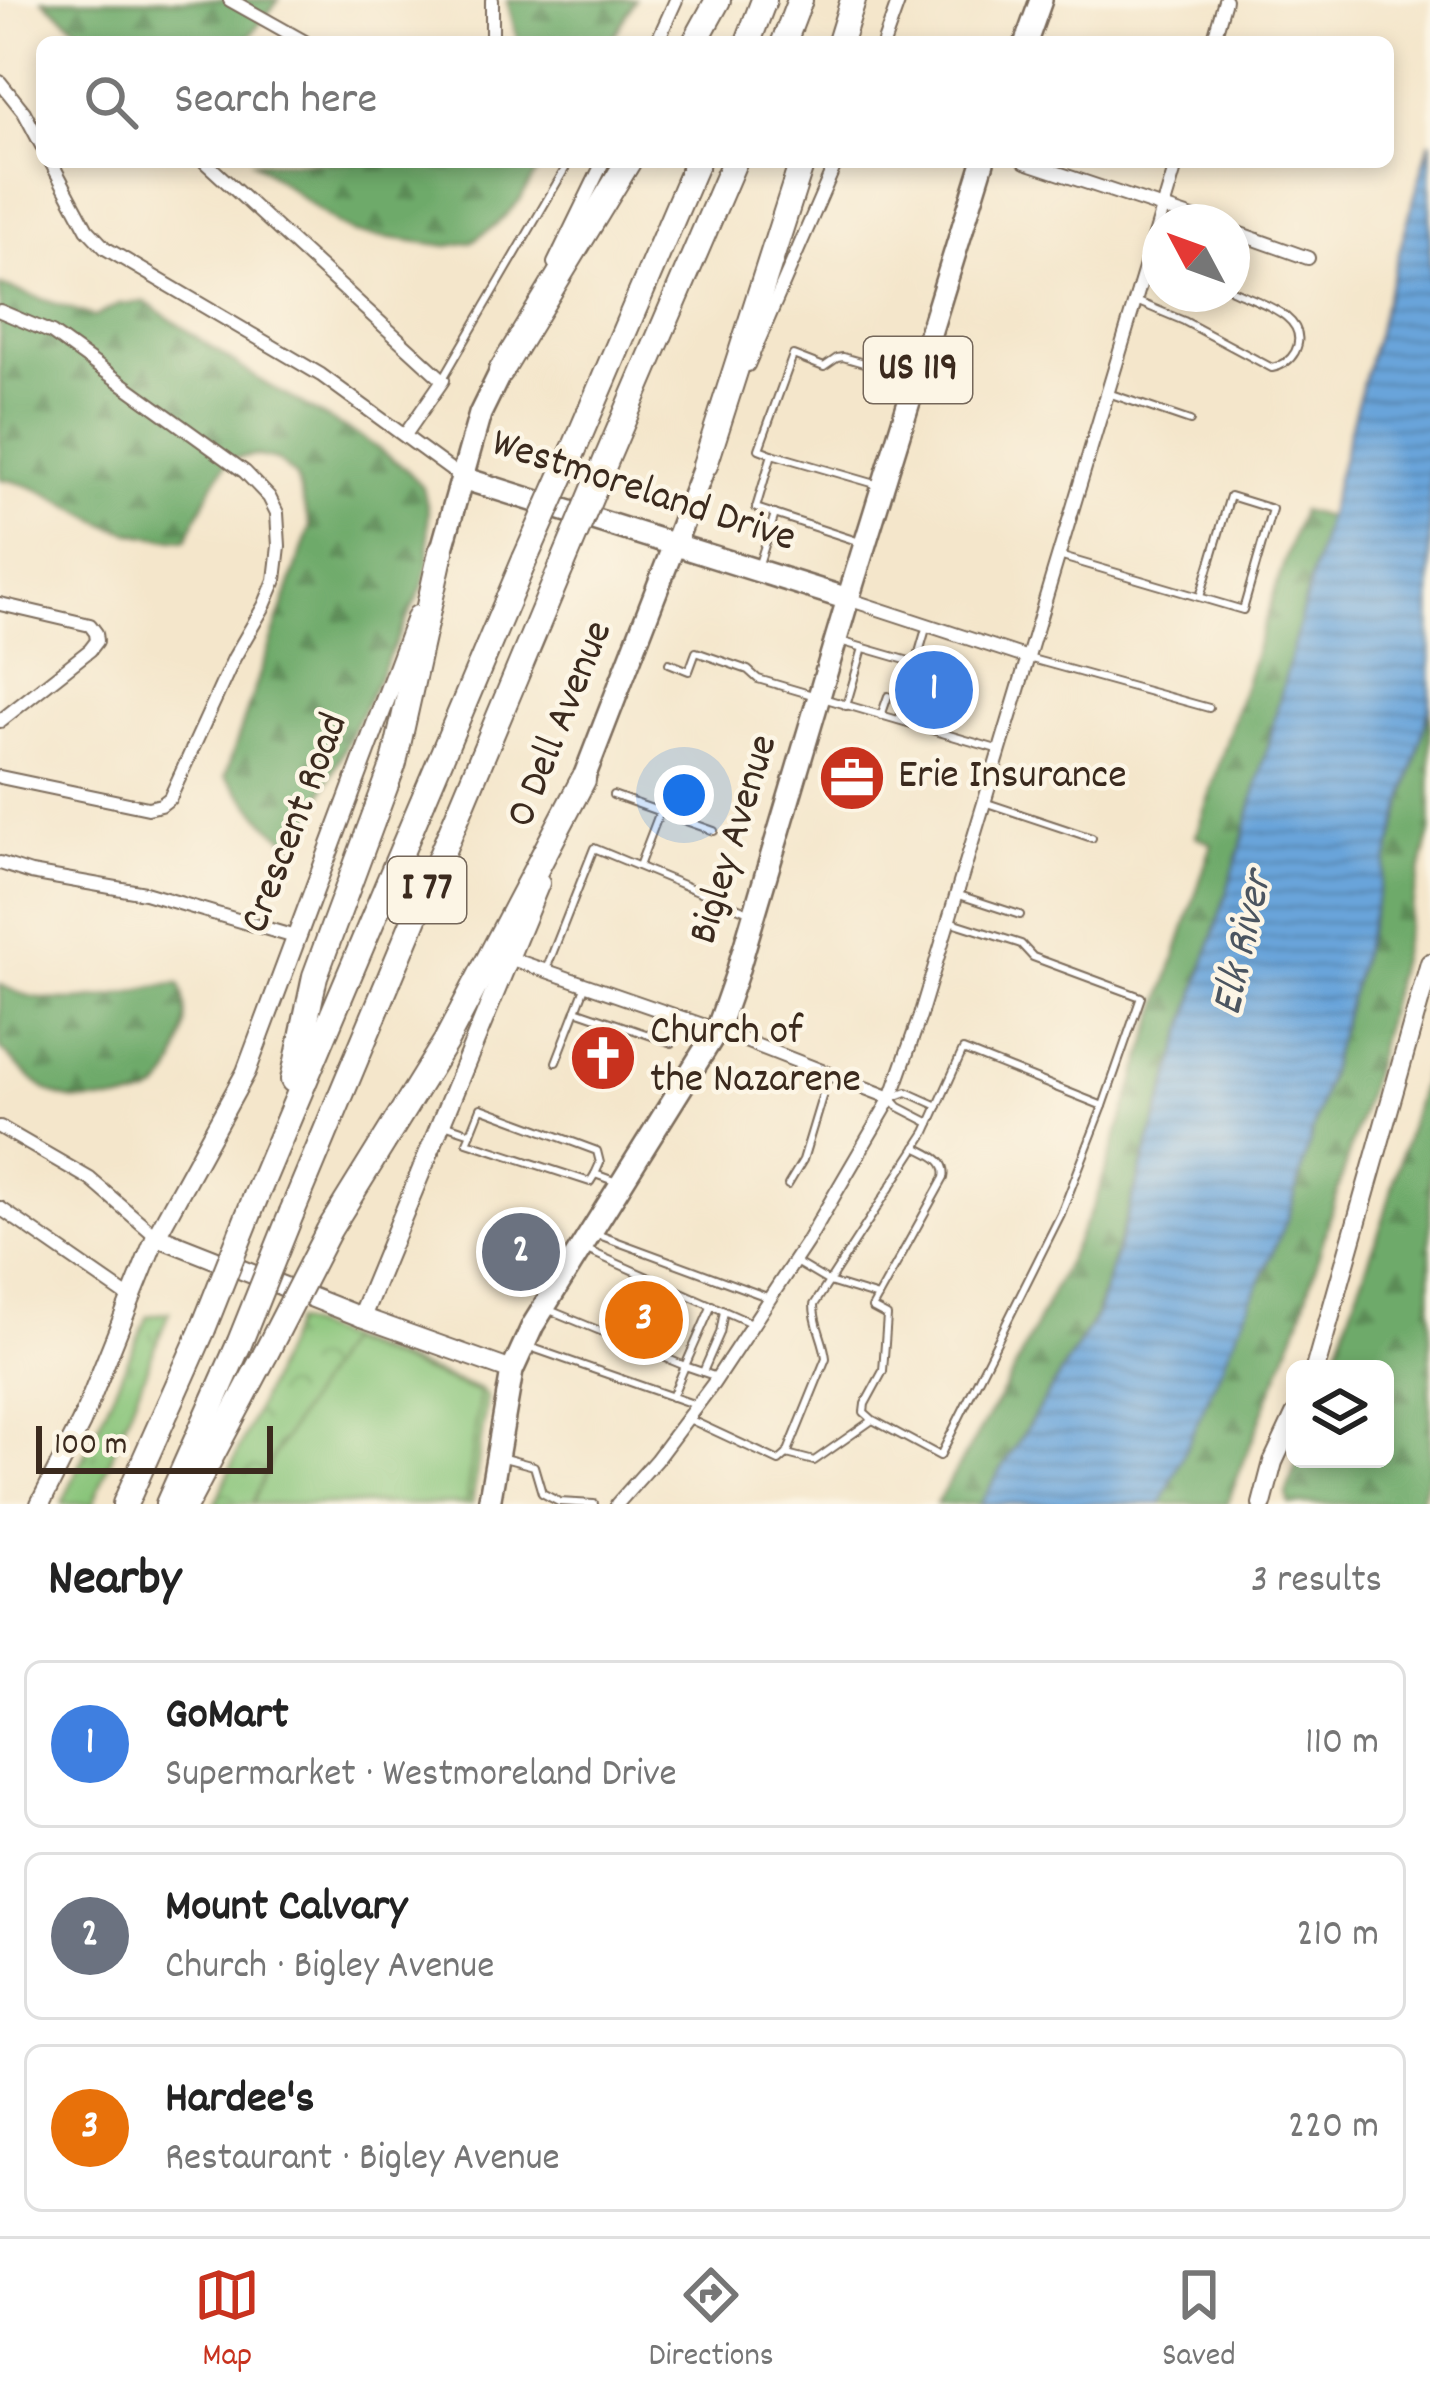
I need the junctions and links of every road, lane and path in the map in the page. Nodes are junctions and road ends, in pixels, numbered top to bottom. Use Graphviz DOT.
graph roads {
  1 [pos="230,0"];
  2 [pos="492,0"];
  3 [pos="676,0"];
  4 [pos="718,0"];
  5 [pos="764,0"];
  6 [pos="800,0"];
  7 [pos="853,0"];
  8 [pos="899,0"];
  9 [pos="1041,0"];
  10 [pos="1226,0"];
  11 [pos="294,36"];
  12 [pos="492,36"];
  13 [pos="660,36"];
  14 [pos="698,36"];
  15 [pos="750,36"];
  16 [pos="786,36"];
  17 [pos="842,36"];
  18 [pos="886,36"];
  19 [pos="1028,36"];
  20 [pos="1215,36"];
  21 [pos="0,82"];
  22 [pos="36,135"];
  23 [pos="54,168"];
  24 [pos="212,168"];
  25 [pos="566,168"];
  26 [pos="600,168"];
  27 [pos="624,168"];
  28 [pos="694,168"];
  29 [pos="731,168"];
  30 [pos="800,168"];
  31 [pos="833,168"];
  32 [pos="981,168"];
  33 [pos="1043,168"];
  34 [pos="1175,168"];
  35 [pos="1152,204"];
  36 [pos="1165,204"];
  37 [pos="1250,237"];
  38 [pos="1308,258"];
  39 [pos="1142,286"];
  40 [pos="1250,298"];
  41 [pos="1136,301"];
  42 [pos="1142,304"];
  43 [pos="0,310"];
  44 [pos="1162,312"];
  45 [pos="501,371"];
  46 [pos="916,378"];
  47 [pos="442,380"];
  48 [pos="1108,393"];
  49 [pos="1190,421"];
  50 [pos="405,435"];
  51 [pos="772,454"];
  52 [pos="705,465"];
  53 [pos="462,478"];
  54 [pos="883,486"];
  55 [pos="775,514"];
  56 [pos="866,543"];
  57 [pos="675,544"];
  58 [pos="441,552"];
  59 [pos="1059,556"];
  60 [pos="757,570"];
  61 [pos="1200,597"];
  62 [pos="848,598"];
  63 [pos="0,604"];
  64 [pos="927,625"];
  65 [pos="836,640"];
  66 [pos="863,648"];
  67 [pos="1028,658"];
  68 [pos="669,663"];
  69 [pos="888,696"];
  70 [pos="819,698"];
  71 [pos="904,701"];
  72 [pos="847,706"];
  73 [pos="1209,708"];
  74 [pos="881,716"];
  75 [pos="899,720"];
  76 [pos="0,721"];
  77 [pos="1000,750"];
  78 [pos="0,777"];
  79 [pos="583,780"];
  80 [pos="613,795"];
  81 [pos="984,802"];
  82 [pos="659,812"];
  83 [pos="714,832"];
  84 [pos="1092,838"];
  85 [pos="0,862"];
  86 [pos="639,866"];
  87 [pos="956,894"];
  88 [pos="754,914"];
  89 [pos="1020,915"];
  90 [pos="948,920"];
  91 [pos="295,938"];
  92 [pos="509,958"];
  93 [pos="1430,963"];
  94 [pos="546,971"];
  95 [pos="586,985"];
  96 [pos="576,1010"];
  97 [pos="717,1030"];
  98 [pos="672,1043"];
  99 [pos="556,1062"];
  100 [pos="829,1073"];
  101 [pos="891,1098"];
  102 [pos="938,1106"];
  103 [pos="1103,1106"];
  104 [pos="441,1123"];
  105 [pos="930,1123"];
  106 [pos="0,1127"];
  107 [pos="471,1133"];
  108 [pos="279,1142"];
  109 [pos="916,1147"];
  110 [pos="595,1174"];
  111 [pos="621,1184"];
  112 [pos="788,1186"];
  113 [pos="0,1208"];
  114 [pos="156,1236"];
  115 [pos="585,1239"];
  116 [pos="794,1261"];
  117 [pos="829,1282"];
  118 [pos="878,1297"];
  119 [pos="130,1298"];
  120 [pos="770,1298"];
  121 [pos="712,1305"];
  122 [pos="543,1307"];
  123 [pos="724,1311"];
  124 [pos="361,1317"];
  125 [pos="754,1324"];
  126 [pos="524,1345"];
  127 [pos="1318,1360"];
  128 [pos="685,1366"];
  129 [pos="512,1371"];
  130 [pos="703,1372"];
  131 [pos="717,1377"];
  132 [pos="672,1396"];
  133 [pos="697,1406"];
  134 [pos="687,1418"];
  135 [pos="873,1420"];
  136 [pos="1286,1434"];
  137 [pos="787,1454"];
  138 [pos="496,1456"];
  139 [pos="40,1504"];
  140 [pos="125,1504"];
  141 [pos="168,1504"];
  142 [pos="186,1504"];
  143 [pos="489,1504"];
  144 [pos="594,1504"];
  145 [pos="617,1504"];
  146 [pos="1262,1504"];
  1 -- 11 [label="street"];
  2 -- 12 [label="street"];
  3 -- 13 [label="street"];
  4 -- 14 [label="highway"];
  5 -- 15 [label="highway"];
  6 -- 16 [label="highway"];
  7 -- 17 [label="highway"];
  8 -- 18 [label="street"];
  9 -- 19 [label="main road"];
  10 -- 20 [label="street"];
  21 -- 22 [label="street"];
  23 -- 50 [label="street, Westmoreland Drive"];
  24 -- 47 [label="street"];
  25 -- 47 [label="lane"];
  26 -- 45 [label="street, Crescent Road"];
  27 -- 45 [label="highway"];
  28 -- 108 [label="highway, I 77, bridge"];
  29 -- 141 [label="highway, I 77, bridge"];
  30 -- 52 [label="highway"];
  31 -- 52 [label="street, O Dell Avenue"];
  32 -- 46 [label="main road, Bigley Avenue / US 119"];
  33 -- 35 [label="street"];
  34 -- 36 [label="street"];
  37 -- 38 [label="street"];
  39 -- 41 [label="street"];
  40 -- 44 [label="lane"];
  41 -- 42 [label="lane"];
  41 -- 48 [label="street"];
  43 -- 78 [label="street"];
  45 -- 53 [label="main road, Crescent Road"];
  46 -- 51 [label="lane"];
  46 -- 54 [label="main road, Bigley Avenue / US 119"];
  47 -- 50 [label="street"];
  48 -- 49 [label="lane"];
  48 -- 59 [label="street"];
  50 -- 53 [label="street, Westmoreland Drive"];
  51 -- 54 [label="lane"];
  51 -- 55 [label="lane"];
  52 -- 57 [label="main road, O Dell Avenue"];
  53 -- 57 [label="main road, Westmoreland Drive"];
  53 -- 58 [label="main road, Crescent Road"];
  54 -- 56 [label="main road, Bigley Avenue / US 119"];
  55 -- 56 [label="lane"];
  55 -- 60 [label="lane"];
  56 -- 62 [label="main road, Bigley Avenue / US 119"];
  57 -- 60 [label="main road, Westmoreland Drive"];
  57 -- 79 [label="main road, O Dell Avenue"];
  58 -- 91 [label="street, Crescent Road"];
  58 -- 108 [label="highway"];
  59 -- 61 [label="lane"];
  59 -- 67 [label="street"];
  60 -- 62 [label="main road, Westmoreland Drive"];
  61 -- 61 [label="lane"];
  62 -- 64 [label="street, Westmoreland Drive"];
  62 -- 65 [label="main road, Bigley Avenue / US 119"];
  63 -- 76 [label="street"];
  64 -- 66 [label="lane"];
  64 -- 67 [label="street, Westmoreland Drive"];
  65 -- 66 [label="lane"];
  65 -- 70 [label="main road, Bigley Avenue / US 119"];
  66 -- 72 [label="lane"];
  67 -- 73 [label="lane"];
  67 -- 77 [label="street"];
  68 -- 70 [label="lane"];
  69 -- 74 [label="lane"];
  70 -- 72 [label="lane"];
  70 -- 88 [label="main road, Bigley Avenue / US 119"];
  71 -- 75 [label="lane"];
  72 -- 74 [label="lane"];
  74 -- 75 [label="lane"];
  75 -- 77 [label="lane"];
  77 -- 81 [label="street"];
  79 -- 92 [label="street, O Dell Avenue"];
  79 -- 142 [label="highway, bridge"];
  80 -- 82 [label="lane"];
  81 -- 84 [label="lane"];
  81 -- 87 [label="street"];
  82 -- 83 [label="lane"];
  82 -- 86 [label="lane"];
  85 -- 91 [label="street"];
  86 -- 88 [label="lane"];
  86 -- 94 [label="lane"];
  87 -- 89 [label="lane"];
  87 -- 90 [label="street"];
  88 -- 97 [label="main road, Bigley Avenue / US 119"];
  90 -- 101 [label="street"];
  90 -- 103 [label="lane"];
  91 -- 114 [label="street, Crescent Road"];
  92 -- 94 [label="street"];
  92 -- 104 [label="street, O Dell Avenue"];
  93 -- 127 [label="street"];
  94 -- 95 [label="street"];
  95 -- 96 [label="lane"];
  95 -- 97 [label="street"];
  96 -- 98 [label="lane"];
  96 -- 99 [label="lane"];
  97 -- 100 [label="street"];
  97 -- 111 [label="main road, Bigley Avenue / US 119"];
  100 -- 101 [label="street"];
  100 -- 112 [label="lane"];
  101 -- 102 [label="lane"];
  101 -- 105 [label="lane"];
  101 -- 116 [label="street"];
  102 -- 103 [label="lane"];
  102 -- 105 [label="lane"];
  103 -- 135 [label="lane"];
  104 -- 107 [label="lane"];
  104 -- 124 [label="street, O Dell Avenue"];
  105 -- 109 [label="lane"];
  106 -- 114 [label="street"];
  107 -- 110 [label="lane"];
  107 -- 110 [label="lane"];
  108 -- 140 [label="highway, I 77, bridge"];
  109 -- 117 [label="lane"];
  109 -- 118 [label="lane"];
  110 -- 111 [label="lane"];
  111 -- 115 [label="main road, Bigley Avenue / US 119"];
  113 -- 119 [label="street"];
  114 -- 119 [label="street, Crescent Road"];
  114 -- 124 [label="street"];
  115 -- 120 [label="lane"];
  115 -- 121 [label="lane"];
  115 -- 122 [label="main road, Bigley Avenue / US 119"];
  116 -- 117 [label="lane"];
  116 -- 120 [label="street"];
  117 -- 118 [label="lane"];
  117 -- 137 [label="lane"];
  118 -- 135 [label="lane"];
  119 -- 139 [label="street, Crescent Road"];
  120 -- 125 [label="street"];
  121 -- 123 [label="lane"];
  121 -- 128 [label="lane"];
  122 -- 126 [label="main road, Bigley Avenue / US 119"];
  122 -- 128 [label="lane"];
  123 -- 125 [label="lane"];
  123 -- 130 [label="lane"];
  124 -- 129 [label="street"];
  125 -- 131 [label="street"];
  126 -- 129 [label="main road, Bigley Avenue / US 119"];
  126 -- 132 [label="lane"];
  128 -- 130 [label="lane"];
  128 -- 132 [label="lane"];
  129 -- 138 [label="main road, Bigley Avenue / US 119"];
  130 -- 131 [label="lane"];
  131 -- 133 [label="street"];
  132 -- 133 [label="lane"];
  133 -- 134 [label="street"];
  134 -- 137 [label="lane"];
  134 -- 145 [label="street"];
  135 -- 137 [label="lane"];
  136 -- 146 [label="street"];
  138 -- 143 [label="main road, Bigley Avenue / US 119"];
  138 -- 144 [label="lane"];
}
